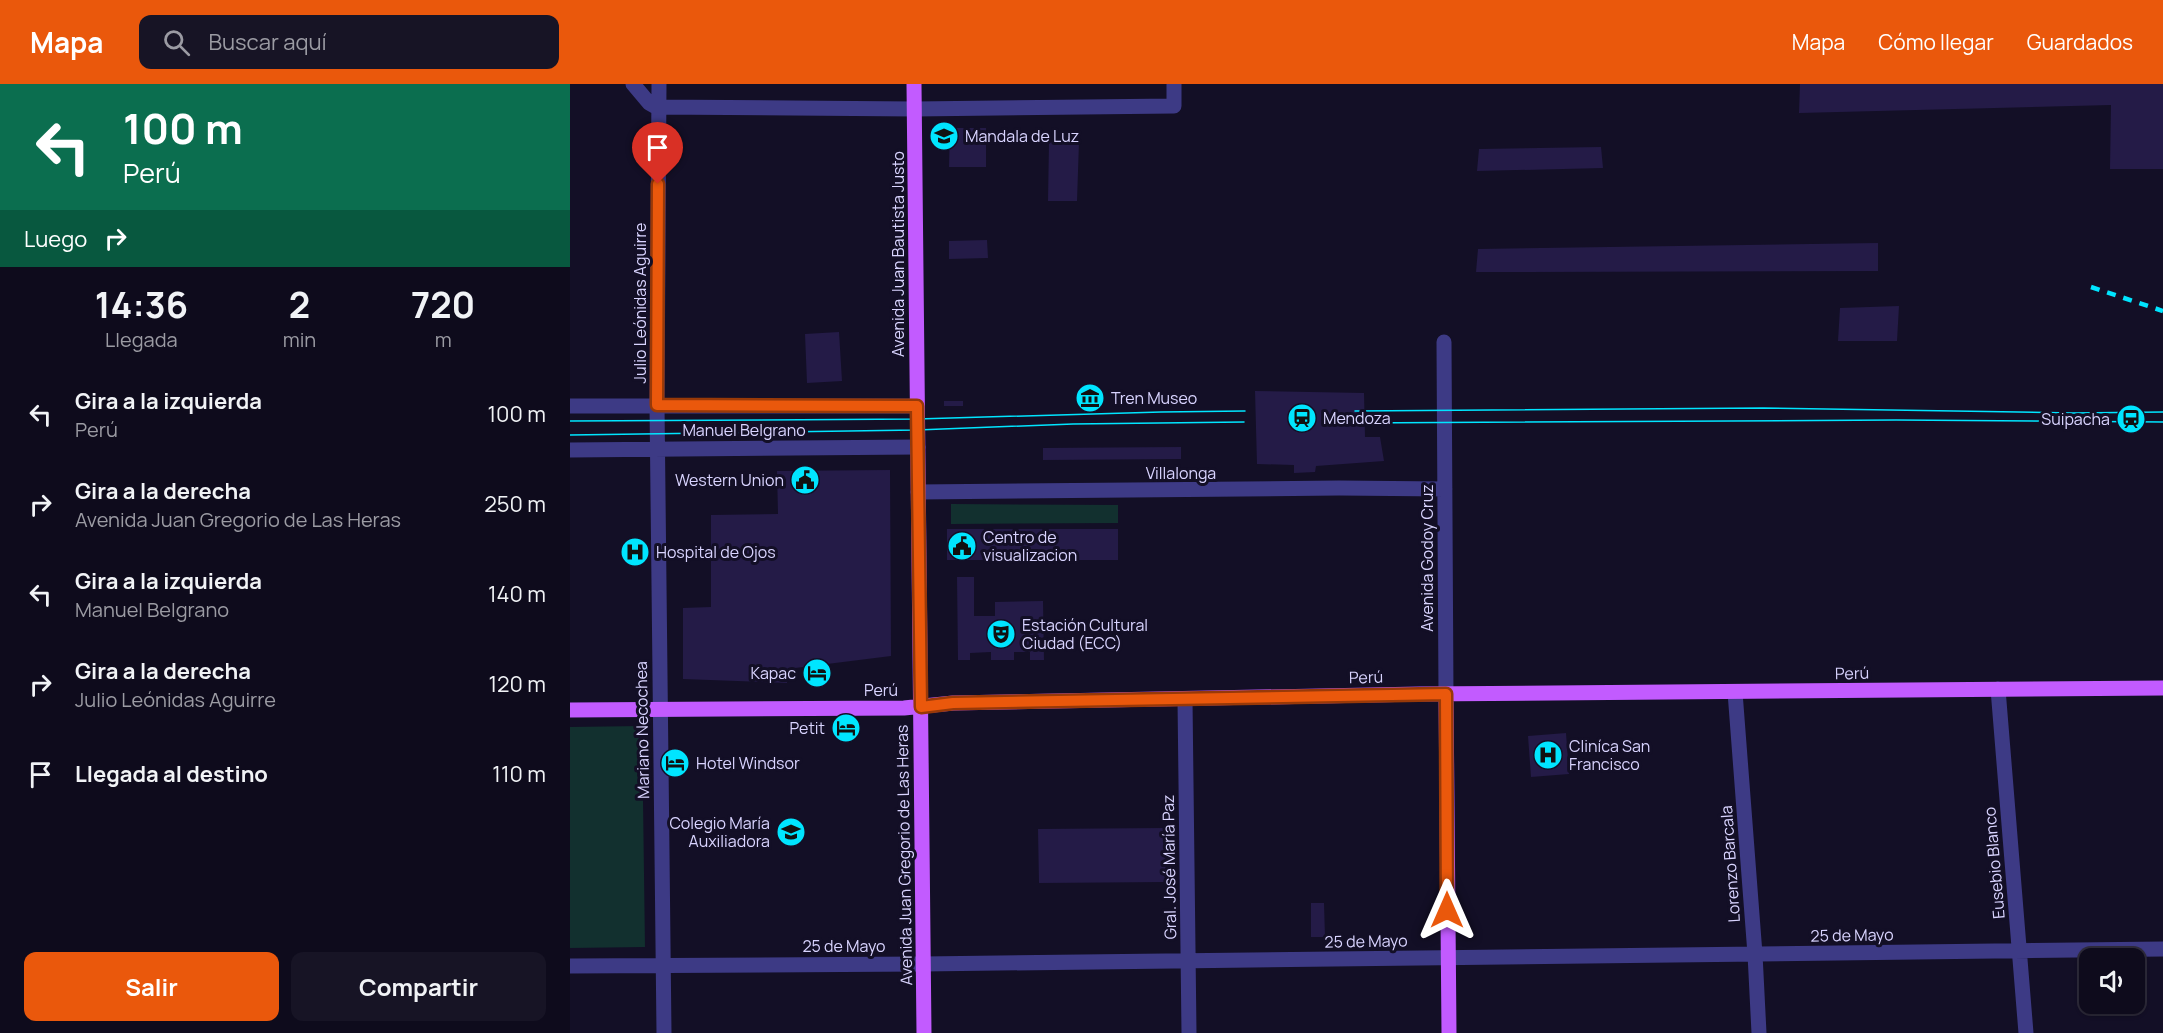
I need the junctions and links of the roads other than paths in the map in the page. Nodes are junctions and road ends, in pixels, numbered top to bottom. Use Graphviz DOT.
graph roads {
  1 [pos="633,84"];
  2 [pos="659,84"];
  3 [pos="914,84"];
  4 [pos="1174,84"];
  5 [pos="659,107"];
  6 [pos="915,109"];
  7 [pos="1444,342"];
  8 [pos="657,405"];
  9 [pos="570,406"];
  10 [pos="917,406"];
  11 [pos="917,424"];
  12 [pos="657,426"];
  13 [pos="918,447"];
  14 [pos="657,449"];
  15 [pos="570,450"];
  16 [pos="1445,489"];
  17 [pos="918,492"];
  18 [pos="2163,688"];
  19 [pos="1998,689"];
  20 [pos="1736,692"];
  21 [pos="1446,694"];
  22 [pos="1185,700"];
  23 [pos="921,707"];
  24 [pos="660,709"];
  25 [pos="570,710"];
  26 [pos="2163,949"];
  27 [pos="2019,951"];
  28 [pos="1755,954"];
  29 [pos="1448,958"];
  30 [pos="1188,961"];
  31 [pos="923,964"];
  32 [pos="663,965"];
  33 [pos="570,966"];
  34 [pos="664,1033"];
  35 [pos="924,1033"];
  36 [pos="1189,1033"];
  37 [pos="1449,1033"];
  38 [pos="1759,1033"];
  39 [pos="2026,1033"];
  1 -- 5 [label="street"];
  2 -- 5 [label="street, Julio Leónidas Aguirre"];
  3 -- 6 [label="main road, Avenida Juan Bautista Justo"];
  4 -- 6 [label="street"];
  5 -- 6 [label="street"];
  5 -- 8 [label="street, Julio Leónidas Aguirre"];
  6 -- 10 [label="main road, Avenida Juan Bautista Justo"];
  7 -- 16 [label="street, Avenida Godoy Cruz"];
  8 -- 9 [label="street, Manuel Belgrano"];
  8 -- 10 [label="street, Manuel Belgrano"];
  8 -- 12 [label="street, Julio Leónidas Aguirre"];
  10 -- 11 [label="main road, Avenida Juan Bautista Justo"];
  11 -- 13 [label="main road, Avenida Juan Gregorio de Las Heras"];
  12 -- 14 [label="street, Mariano Necochea"];
  13 -- 14 [label="street, Manuel Belgrano"];
  13 -- 17 [label="main road, Avenida Juan Gregorio de Las Heras"];
  14 -- 15 [label="street, Manuel Belgrano"];
  14 -- 24 [label="street, Mariano Necochea"];
  16 -- 17 [label="street, Villalonga"];
  16 -- 21 [label="street, Avenida Godoy Cruz"];
  17 -- 23 [label="main road, Avenida Juan Gregorio de Las Heras"];
  18 -- 19 [label="main road, Perú"];
  19 -- 20 [label="main road, Perú"];
  19 -- 27 [label="street, Eusebio Blanco"];
  20 -- 21 [label="main road, Perú"];
  20 -- 28 [label="street, Lorenzo Barcala"];
  21 -- 22 [label="main road, Perú"];
  21 -- 29 [label="main road"];
  22 -- 23 [label="main road, Perú"];
  22 -- 30 [label="street, Gral. José María Paz"];
  23 -- 24 [label="main road, Perú"];
  23 -- 31 [label="main road, Avenida Juan Gregorio de Las Heras"];
  24 -- 25 [label="main road, Perú"];
  24 -- 32 [label="street, Mariano Necochea"];
  26 -- 27 [label="street, 25 de Mayo"];
  27 -- 28 [label="street, 25 de Mayo"];
  27 -- 39 [label="street, Eusebio Blanco"];
  28 -- 29 [label="street, 25 de Mayo"];
  28 -- 38 [label="street, Lorenzo Barcala"];
  29 -- 30 [label="street, 25 de Mayo"];
  29 -- 37 [label="main road"];
  30 -- 31 [label="street, 25 de Mayo"];
  30 -- 36 [label="street, Gral. José María Paz"];
  31 -- 32 [label="street, 25 de Mayo"];
  31 -- 35 [label="main road, Avenida Juan Gregorio de Las Heras"];
  32 -- 33 [label="street, 25 de Mayo"];
  32 -- 34 [label="street, Mariano Necochea"];
}
